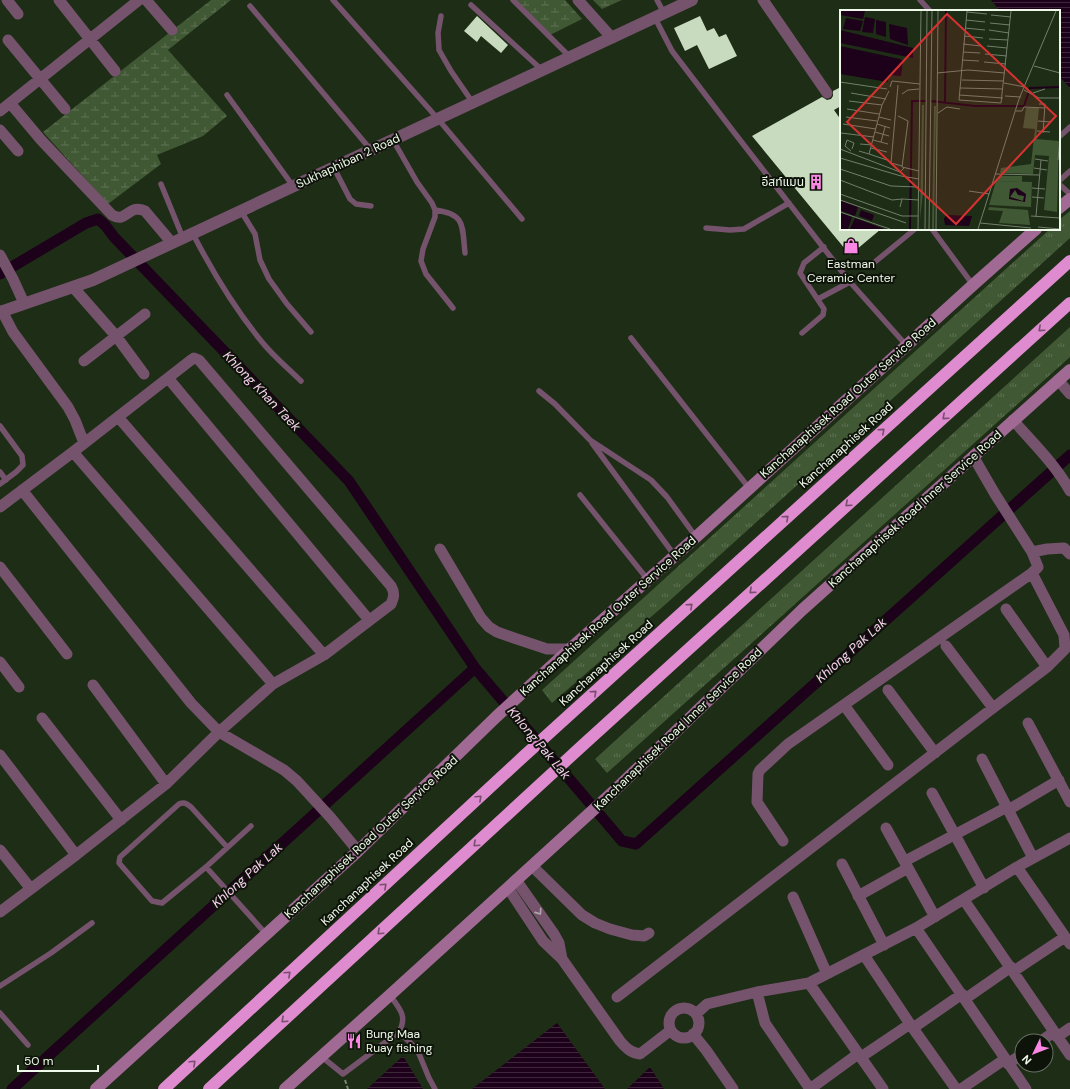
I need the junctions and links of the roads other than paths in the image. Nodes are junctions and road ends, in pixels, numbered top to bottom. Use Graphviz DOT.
graph roads {
  1 [pos="7,0"];
  2 [pos="59,0"];
  3 [pos="139,0"];
  4 [pos="146,0"];
  5 [pos="333,0"];
  6 [pos="513,0"];
  7 [pos="578,0"];
  8 [pos="657,0"];
  9 [pos="692,0"];
  10 [pos="763,0"];
  11 [pos="920,0"];
  12 [pos="472,5"];
  13 [pos="250,6"];
  14 [pos="929,10"];
  15 [pos="18,14"];
  16 [pos="660,15"];
  17 [pos="441,16"];
  18 [pos="172,30"];
  19 [pos="612,38"];
  20 [pos="90,39"];
  21 [pos="8,40"];
  22 [pos="570,58"];
  23 [pos="543,70"];
  24 [pos="116,71"];
  25 [pos="39,79"];
  26 [pos="827,93"];
  27 [pos="227,95"];
  28 [pos="10,103"];
  29 [pos="473,103"];
  30 [pos="65,109"];
  31 [pos="0,111"];
  32 [pos="438,119"];
  33 [pos="1070,127"];
  34 [pos="0,130"];
  35 [pos="1060,136"];
  36 [pos="393,140"];
  37 [pos="371,150"];
  38 [pos="18,151"];
  39 [pos="334,168"];
  40 [pos="1070,171"];
  41 [pos="1060,182"];
  42 [pos="161,184"];
  43 [pos="1060,184"];
  44 [pos="293,186"];
  45 [pos="1070,194"];
  46 [pos="1070,199"];
  47 [pos="789,203"];
  48 [pos="371,206"];
  49 [pos="1060,207"];
  50 [pos="434,210"];
  51 [pos="241,211"];
  52 [pos="522,219"];
  53 [pos="706,228"];
  54 [pos="915,230"];
  55 [pos="933,230"];
  56 [pos="1035,230"];
  57 [pos="183,238"];
  58 [pos="824,247"];
  59 [pos="465,253"];
  60 [pos="2,258"];
  61 [pos="1070,261"];
  62 [pos="870,266"];
  63 [pos="850,282"];
  64 [pos="973,285"];
  65 [pos="73,287"];
  66 [pos="818,299"];
  67 [pos="24,303"];
  68 [pos="1067,307"];
  69 [pos="453,308"];
  70 [pos="1,311"];
  71 [pos="145,314"];
  72 [pos="311,332"];
  73 [pos="802,333"];
  74 [pos="116,336"];
  75 [pos="631,338"];
  76 [pos="906,345"];
  77 [pos="84,361"];
  78 [pos="1070,370"];
  79 [pos="144,374"];
  80 [pos="168,378"];
  81 [pos="1058,380"];
  82 [pos="301,381"];
  83 [pos="539,391"];
  84 [pos="1070,394"];
  85 [pos="118,417"];
  86 [pos="1013,420"];
  87 [pos="0,426"];
  88 [pos="590,440"];
  89 [pos="84,443"];
  90 [pos="74,452"];
  91 [pos="973,456"];
  92 [pos="0,472"];
  93 [pos="6,480"];
  94 [pos="0,484"];
  95 [pos="1068,487"];
  96 [pos="750,489"];
  97 [pos="22,490"];
  98 [pos="580,495"];
  99 [pos="0,507"];
  100 [pos="696,537"];
  101 [pos="440,549"];
  102 [pos="1032,552"];
  103 [pos="1070,554"];
  104 [pos="675,556"];
  105 [pos="0,567"];
  106 [pos="1032,573"];
  107 [pos="648,580"];
  108 [pos="1006,609"];
  109 [pos="369,620"];
  110 [pos="946,646"];
  111 [pos="570,649"];
  112 [pos="67,654"];
  113 [pos="324,655"];
  114 [pos="0,662"];
  115 [pos="1047,667"];
  116 [pos="273,684"];
  117 [pos="93,685"];
  118 [pos="19,687"];
  119 [pos="888,690"];
  120 [pos="844,704"];
  121 [pos="994,708"];
  122 [pos="42,718"];
  123 [pos="1028,723"];
  124 [pos="219,732"];
  125 [pos="935,753"];
  126 [pos="0,755"];
  127 [pos="982,759"];
  128 [pos="888,765"];
  129 [pos="1059,780"];
  130 [pos="166,784"];
  131 [pos="932,793"];
  132 [pos="1070,802"];
  133 [pos="1008,809"];
  134 [pos="121,820"];
  135 [pos="251,826"];
  136 [pos="886,828"];
  137 [pos="955,835"];
  138 [pos="1070,839"];
  139 [pos="783,841"];
  140 [pos="227,847"];
  141 [pos="0,850"];
  142 [pos="358,851"];
  143 [pos="76,855"];
  144 [pos="1033,858"];
  145 [pos="842,864"];
  146 [pos="906,865"];
  147 [pos="532,866"];
  148 [pos="206,867"];
  149 [pos="1017,867"];
  150 [pos="512,884"];
  151 [pos="984,888"];
  152 [pos="31,889"];
  153 [pos="858,896"];
  154 [pos="793,897"];
  155 [pos="964,900"];
  156 [pos="0,912"];
  157 [pos="935,917"];
  158 [pos="92,923"];
  159 [pos="916,928"];
  160 [pos="649,933"];
  161 [pos="267,935"];
  162 [pos="1068,941"];
  163 [pos="884,945"];
  164 [pos="864,955"];
  165 [pos="1012,969"];
  166 [pos="827,974"];
  167 [pos="809,983"];
  168 [pos="0,986"];
  169 [pos="757,992"];
  170 [pos="390,995"];
  171 [pos="964,996"];
  172 [pos="617,997"];
  173 [pos="0,1013"];
  174 [pos="696,1014"];
  175 [pos="911,1026"];
  176 [pos="1070,1028"];
  177 [pos="671,1030"];
  178 [pos="399,1032"];
  179 [pos="693,1034"];
  180 [pos="1056,1034"];
  181 [pos="28,1045"];
  182 [pos="860,1055"];
  183 [pos="1070,1055"];
  184 [pos="322,1057"];
  185 [pos="1014,1058"];
  186 [pos="1007,1061"];
  187 [pos="956,1088"];
  188 [pos="96,1089"];
  189 [pos="164,1089"];
  190 [pos="209,1089"];
  191 [pos="285,1089"];
  192 [pos="435,1089"];
  193 [pos="733,1089"];
  194 [pos="883,1089"];
  195 [pos="1026,1089"];
  1 -- 15 [label="street"];
  2 -- 20 [label="street"];
  3 -- 20 [label="street"];
  4 -- 18 [label="street"];
  5 -- 32 [label="lane"];
  6 -- 22 [label="lane"];
  7 -- 19 [label="street"];
  8 -- 16 [label="lane"];
  9 -- 16 [label="street, Sukhaphiban 2 Road"];
  10 -- 26 [label="street"];
  11 -- 14 [label="lane"];
  12 -- 23 [label="lane"];
  13 -- 37 [label="lane"];
  16 -- 19 [label="street, Sukhaphiban 2 Road"];
  16 -- 47 [label="lane"];
  17 -- 29 [label="lane"];
  19 -- 22 [label="street, Sukhaphiban 2 Road"];
  20 -- 24 [label="street"];
  20 -- 25 [label="street"];
  21 -- 25 [label="street"];
  22 -- 23 [label="street, Sukhaphiban 2 Road"];
  23 -- 29 [label="street, Sukhaphiban 2 Road"];
  25 -- 28 [label="street"];
  25 -- 30 [label="street"];
  27 -- 44 [label="lane"];
  28 -- 31 [label="street"];
  28 -- 57 [label="street"];
  29 -- 32 [label="street, Sukhaphiban 2 Road"];
  32 -- 36 [label="street, Sukhaphiban 2 Road"];
  32 -- 52 [label="lane"];
  33 -- 35 [label="lane"];
  34 -- 38 [label="street"];
  36 -- 37 [label="street, Sukhaphiban 2 Road"];
  36 -- 50 [label="lane"];
  37 -- 39 [label="street, Sukhaphiban 2 Road"];
  39 -- 44 [label="street, Sukhaphiban 2 Road"];
  39 -- 48 [label="lane"];
  40 -- 41 [label="lane"];
  42 -- 57 [label="lane"];
  43 -- 45 [label="lane"];
  44 -- 51 [label="street, Sukhaphiban 2 Road"];
  46 -- 49 [label="main road"];
  47 -- 53 [label="lane"];
  47 -- 58 [label="lane"];
  50 -- 59 [label="lane"];
  50 -- 69 [label="lane"];
  51 -- 57 [label="street, Sukhaphiban 2 Road"];
  51 -- 72 [label="lane"];
  54 -- 62 [label="lane"];
  55 -- 64 [label="lane"];
  56 -- 64 [label="main road, Kanchanaphisek Road Outer Service Road"];
  57 -- 65 [label="street, Sukhaphiban 2 Road"];
  57 -- 82 [label="lane"];
  58 -- 63 [label="lane"];
  58 -- 66 [label="lane"];
  60 -- 67 [label="street"];
  189 -- 61 [label="highway, Kanchanaphisek Road, one-way"];
  63 -- 66 [label="lane"];
  63 -- 76 [label="lane"];
  64 -- 76 [label="main road, Kanchanaphisek Road Outer Service Road"];
  65 -- 67 [label="street, Sukhaphiban 2 Road"];
  65 -- 74 [label="street"];
  66 -- 73 [label="lane"];
  67 -- 70 [label="street, Sukhaphiban 2 Road"];
  68 -- 190 [label="highway, one-way"];
  70 -- 89 [label="street"];
  71 -- 74 [label="street"];
  74 -- 77 [label="street"];
  74 -- 79 [label="street"];
  75 -- 96 [label="lane"];
  76 -- 96 [label="main road, Kanchanaphisek Road Outer Service Road"];
  78 -- 81 [label="main road, Kanchanaphisek Road Inner Service Road"];
  80 -- 85 [label="street"];
  80 -- 109 [label="street"];
  80 -- 109 [label="street"];
  81 -- 84 [label="street"];
  81 -- 86 [label="main road, Kanchanaphisek Road Inner Service Road"];
  83 -- 88 [label="lane"];
  85 -- 89 [label="street"];
  85 -- 113 [label="street"];
  86 -- 91 [label="main road, Kanchanaphisek Road Inner Service Road"];
  86 -- 95 [label="street"];
  87 -- 93 [label="lane"];
  88 -- 100 [label="lane"];
  88 -- 104 [label="lane"];
  89 -- 90 [label="street"];
  90 -- 97 [label="street"];
  90 -- 116 [label="street"];
  91 -- 102 [label="street"];
  91 -- 147 [label="main road, Kanchanaphisek Road Inner Service Road"];
  92 -- 93 [label="lane"];
  93 -- 94 [label="lane"];
  96 -- 100 [label="main road, Kanchanaphisek Road Outer Service Road"];
  97 -- 99 [label="street"];
  97 -- 124 [label="street"];
  98 -- 107 [label="lane"];
  100 -- 104 [label="main road, Kanchanaphisek Road Outer Service Road"];
  101 -- 111 [label="street"];
  102 -- 103 [label="street"];
  102 -- 106 [label="street"];
  104 -- 107 [label="main road, Kanchanaphisek Road Outer Service Road"];
  105 -- 112 [label="street"];
  106 -- 115 [label="street"];
  106 -- 120 [label="street"];
  107 -- 111 [label="main road, Kanchanaphisek Road Outer Service Road"];
  108 -- 115 [label="street"];
  109 -- 113 [label="street"];
  110 -- 121 [label="street"];
  111 -- 142 [label="main road, Kanchanaphisek Road Outer Service Road"];
  113 -- 116 [label="street"];
  114 -- 118 [label="street"];
  115 -- 121 [label="street"];
  116 -- 124 [label="street"];
  117 -- 130 [label="street"];
  119 -- 125 [label="street"];
  120 -- 128 [label="street"];
  120 -- 139 [label="street"];
  121 -- 125 [label="street"];
  122 -- 134 [label="street"];
  123 -- 129 [label="street"];
  124 -- 130 [label="street"];
  124 -- 142 [label="street"];
  125 -- 172 [label="street"];
  126 -- 143 [label="street"];
  127 -- 133 [label="street"];
  129 -- 132 [label="street"];
  129 -- 133 [label="street"];
  130 -- 134 [label="street"];
  131 -- 137 [label="street"];
  133 -- 137 [label="street"];
  133 -- 144 [label="street"];
  134 -- 143 [label="street"];
  135 -- 140 [label="lane"];
  136 -- 146 [label="street"];
  137 -- 146 [label="street"];
  137 -- 151 [label="street"];
  138 -- 144 [label="street"];
  140 -- 148 [label="lane"];
  140 -- 148 [label="lane"];
  141 -- 152 [label="street"];
  142 -- 161 [label="main road, Kanchanaphisek Road Outer Service Road"];
  143 -- 152 [label="street"];
  144 -- 149 [label="street"];
  145 -- 153 [label="street"];
  146 -- 153 [label="street"];
  146 -- 157 [label="street"];
  147 -- 150 [label="main road, Kanchanaphisek Road Inner Service Road"];
  147 -- 160 [label="street"];
  148 -- 161 [label="lane"];
  149 -- 151 [label="street"];
  149 -- 162 [label="street"];
  150 -- 170 [label="main road, Kanchanaphisek Road Inner Service Road"];
  150 -- 177 [label="street"];
  151 -- 155 [label="street"];
  152 -- 156 [label="street"];
  153 -- 163 [label="street"];
  154 -- 166 [label="street"];
  155 -- 157 [label="street"];
  155 -- 165 [label="street"];
  157 -- 159 [label="street"];
  158 -- 168 [label="lane"];
  159 -- 163 [label="street"];
  159 -- 171 [label="street"];
  161 -- 188 [label="main road, Kanchanaphisek Road Outer Service Road"];
  162 -- 165 [label="street"];
  163 -- 164 [label="street"];
  164 -- 166 [label="street"];
  164 -- 175 [label="street"];
  165 -- 171 [label="street"];
  165 -- 180 [label="street"];
  166 -- 167 [label="street"];
  167 -- 169 [label="street"];
  167 -- 182 [label="street"];
  169 -- 174 [label="street"];
  169 -- 182 [label="street"];
  170 -- 178 [label="lane"];
  170 -- 184 [label="main road, Kanchanaphisek Road Inner Service Road"];
  171 -- 175 [label="street"];
  171 -- 186 [label="street"];
  173 -- 181 [label="lane"];
  174 -- 177 [label="street"];
  174 -- 179 [label="street"];
  175 -- 182 [label="street"];
  175 -- 187 [label="street"];
  176 -- 180 [label="street"];
  177 -- 179 [label="street"];
  178 -- 184 [label="lane"];
  178 -- 192 [label="lane"];
  179 -- 193 [label="street"];
  180 -- 183 [label="street"];
  182 -- 194 [label="street"];
  184 -- 191 [label="main road, Kanchanaphisek Road Inner Service Road"];
  185 -- 186 [label="street"];
  186 -- 187 [label="street"];
  186 -- 195 [label="street"];
}
